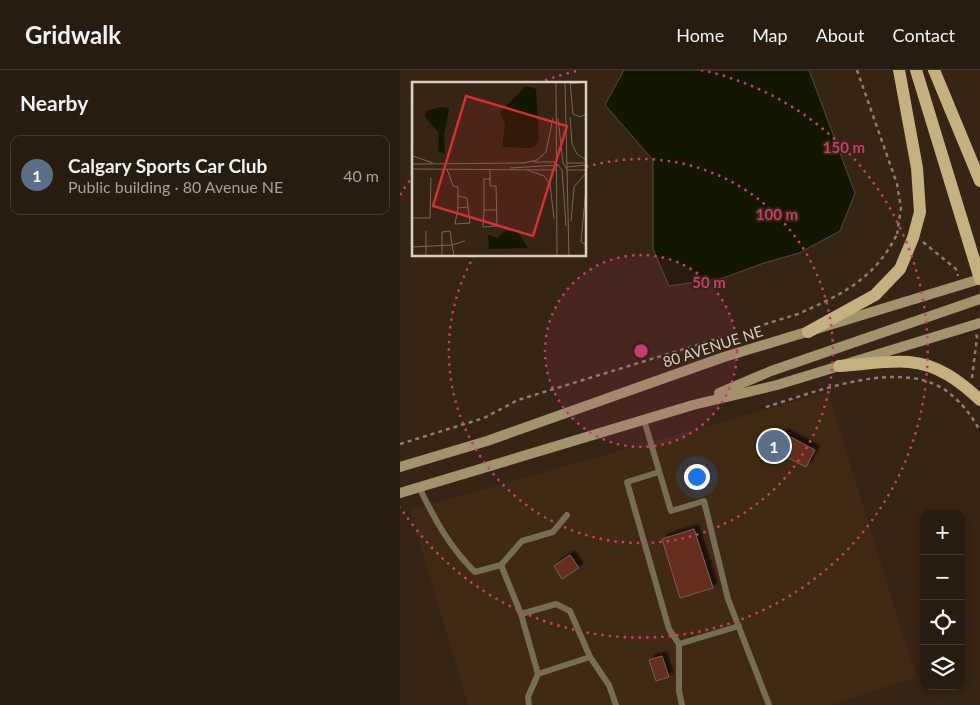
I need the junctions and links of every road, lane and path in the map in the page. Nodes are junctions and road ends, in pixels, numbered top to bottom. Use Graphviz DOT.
graph roads {
  1 [pos="857,70"];
  2 [pos="899,70"];
  3 [pos="916,70"];
  4 [pos="934,70"];
  5 [pos="980,181"];
  6 [pos="897,234"];
  7 [pos="905,236"];
  8 [pos="920,240"];
  9 [pos="963,267"];
  10 [pos="956,269"];
  11 [pos="958,276"];
  12 [pos="980,279"];
  13 [pos="980,299"];
  14 [pos="978,327"];
  15 [pos="808,332"];
  16 [pos="979,337"];
  17 [pos="839,366"];
  18 [pos="970,380"];
  19 [pos="980,400"];
  20 [pos="693,405"];
  21 [pos="766,407"];
  22 [pos="644,420"];
  23 [pos="980,431"];
  24 [pos="400,444"];
  25 [pos="400,468"];
  26 [pos="660,472"];
  27 [pos="419,487"];
  28 [pos="400,493"];
  29 [pos="567,515"];
  30 [pos="500,564"];
  31 [pos="521,614"];
  32 [pos="739,626"];
  33 [pos="679,644"];
  34 [pos="590,656"];
  35 [pos="538,674"];
  36 [pos="529,705"];
  37 [pos="616,705"];
  38 [pos="682,705"];
  39 [pos="769,705"];
  1 -- 6 [label="path"];
  2 -- 15 [label="main road"];
  3 -- 12 [label="main road"];
  4 -- 5 [label="main road"];
  6 -- 7 [label="path"];
  6 -- 24 [label="path"];
  8 -- 10 [label="path"];
  9 -- 10 [label="path"];
  10 -- 11 [label="path"];
  12 -- 15 [label="street, 80 AVENUE NE"];
  13 -- 20 [label="street"];
  14 -- 16 [label="path"];
  14 -- 17 [label="street"];
  15 -- 25 [label="street, 80 AVENUE NE"];
  16 -- 18 [label="path"];
  17 -- 19 [label="main road"];
  17 -- 20 [label="street"];
  20 -- 22 [label="street"];
  21 -- 23 [label="path"];
  22 -- 26 [label="lane"];
  22 -- 27 [label="street"];
  26 -- 32 [label="lane"];
  26 -- 33 [label="lane"];
  27 -- 28 [label="street"];
  27 -- 30 [label="lane"];
  29 -- 30 [label="lane"];
  30 -- 31 [label="lane"];
  31 -- 34 [label="lane"];
  31 -- 35 [label="lane"];
  32 -- 33 [label="lane"];
  32 -- 39 [label="lane"];
  33 -- 38 [label="lane"];
  34 -- 35 [label="lane"];
  34 -- 37 [label="lane"];
  35 -- 36 [label="lane"];
}
